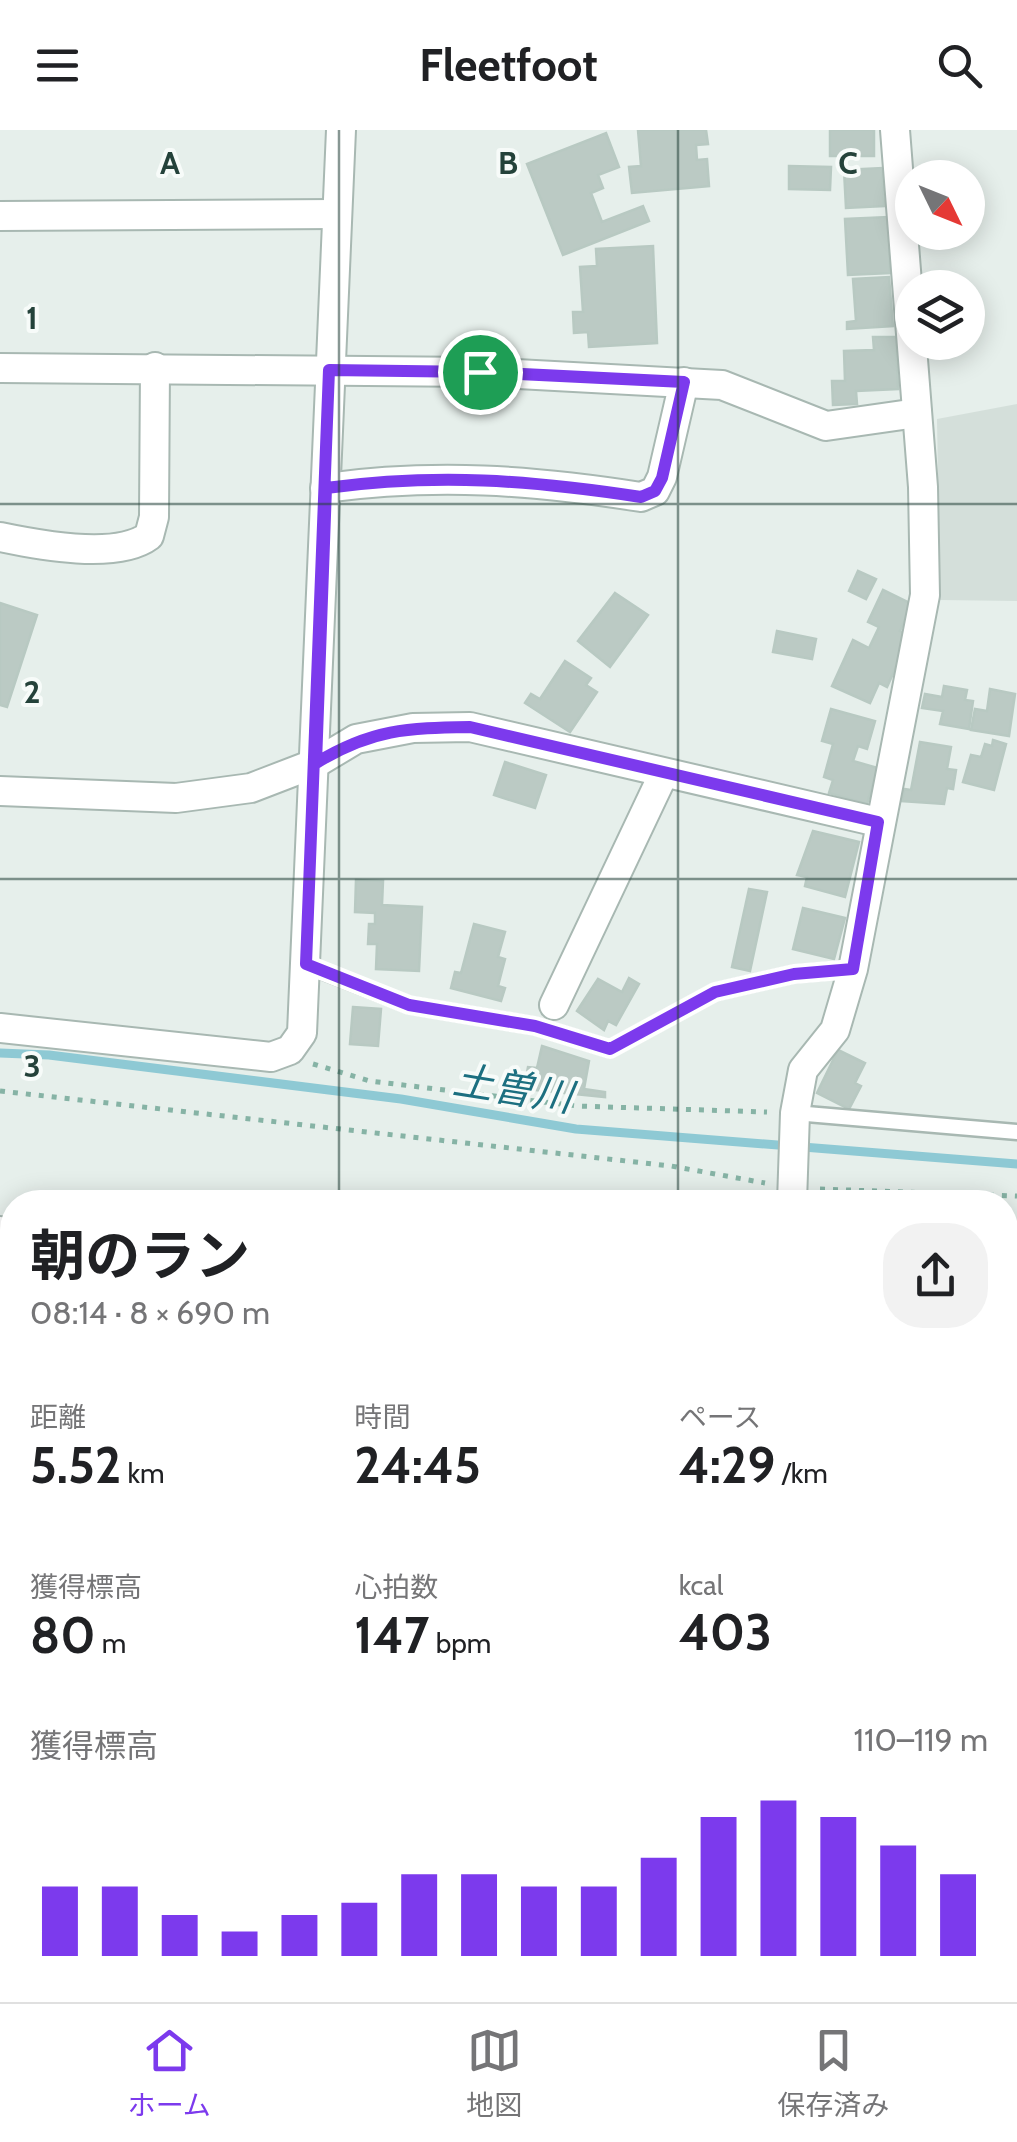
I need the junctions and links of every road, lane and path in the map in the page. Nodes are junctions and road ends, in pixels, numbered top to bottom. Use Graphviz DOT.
graph roads {
  1 [pos="341,130"];
  2 [pos="895,130"];
  3 [pos="336,214"];
  4 [pos="0,216"];
  5 [pos="155,367"];
  6 [pos="0,368"];
  7 [pos="329,370"];
  8 [pos="684,382"];
  9 [pos="918,413"];
  10 [pos="326,488"];
  11 [pos="0,537"];
  12 [pos="316,763"];
  13 [pos="664,773"];
  14 [pos="0,790"];
  15 [pos="878,822"];
  16 [pos="306,964"];
  17 [pos="853,969"];
  18 [pos="554,1005"];
  19 [pos="0,1028"];
  20 [pos="290,1050"];
  21 [pos="0,1091"];
  22 [pos="795,1118"];
  23 [pos="1017,1132"];
  24 [pos="794,1190"];
  1 -- 3 [label="street"];
  2 -- 9 [label="street"];
  3 -- 4 [label="street"];
  3 -- 7 [label="street"];
  5 -- 6 [label="street"];
  5 -- 7 [label="street"];
  5 -- 11 [label="street"];
  7 -- 8 [label="street"];
  7 -- 10 [label="street"];
  8 -- 9 [label="street"];
  8 -- 10 [label="street"];
  9 -- 15 [label="street"];
  10 -- 12 [label="street"];
  12 -- 13 [label="street"];
  12 -- 14 [label="street"];
  12 -- 16 [label="street"];
  13 -- 15 [label="street"];
  13 -- 18 [label="street"];
  15 -- 17 [label="street"];
  16 -- 17 [label="lane"];
  16 -- 20 [label="street"];
  17 -- 22 [label="street"];
  19 -- 20 [label="street"];
  20 -- 22 [label="path"];
  21 -- 24 [label="path"];
  22 -- 23 [label="lane"];
  22 -- 24 [label="street"];
}
